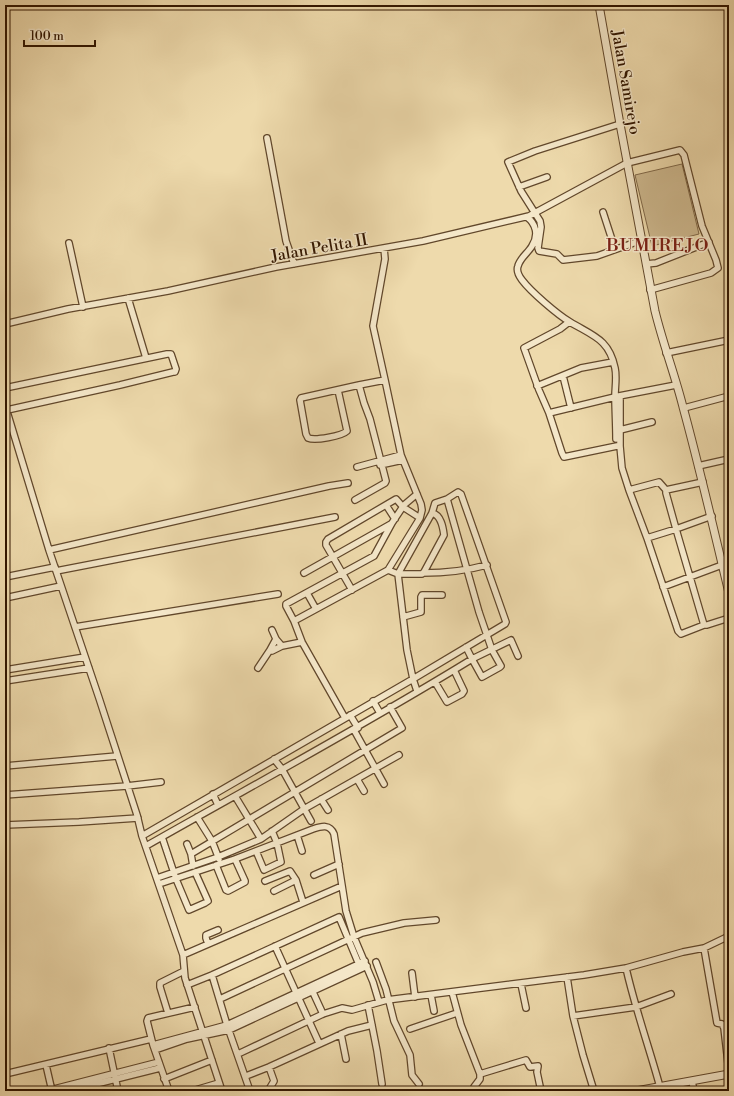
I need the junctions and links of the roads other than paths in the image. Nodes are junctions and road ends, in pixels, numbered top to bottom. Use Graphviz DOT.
graph roads {
  1 [pos="599,5"];
  2 [pos="620,124"];
  3 [pos="267,138"];
  4 [pos="627,163"];
  5 [pos="547,177"];
  6 [pos="519,187"];
  7 [pos="603,212"];
  8 [pos="531,215"];
  9 [pos="642,240"];
  10 [pos="709,242"];
  11 [pos="69,243"];
  12 [pos="389,247"];
  13 [pos="535,247"];
  14 [pos="615,249"];
  15 [pos="294,264"];
  16 [pos="646,264"];
  17 [pos="650,290"];
  18 [pos="128,298"];
  19 [pos="83,307"];
  20 [pos="569,322"];
  21 [pos="5,324"];
  22 [pos="729,340"];
  23 [pos="666,353"];
  24 [pos="146,358"];
  25 [pos="613,362"];
  26 [pos="563,376"];
  27 [pos="385,380"];
  28 [pos="359,386"];
  29 [pos="537,386"];
  30 [pos="673,386"];
  31 [pos="5,388"];
  32 [pos="338,390"];
  33 [pos="618,396"];
  34 [pos="729,396"];
  35 [pos="6,407"];
  36 [pos="571,408"];
  37 [pos="684,408"];
  38 [pos="549,413"];
  39 [pos="652,422"];
  40 [pos="620,430"];
  41 [pos="618,446"];
  42 [pos="402,458"];
  43 [pos="729,459"];
  44 [pos="381,463"];
  45 [pos="698,466"];
  46 [pos="356,468"];
  47 [pos="348,483"];
  48 [pos="700,483"];
  49 [pos="629,490"];
  50 [pos="666,490"];
  51 [pos="417,494"];
  52 [pos="447,498"];
  53 [pos="355,500"];
  54 [pos="386,505"];
  55 [pos="403,507"];
  56 [pos="432,513"];
  57 [pos="335,517"];
  58 [pos="709,517"];
  59 [pos="420,518"];
  60 [pos="393,521"];
  61 [pos="676,529"];
  62 [pos="375,534"];
  63 [pos="647,538"];
  64 [pos="380,545"];
  65 [pos="49,550"];
  66 [pos="332,556"];
  67 [pos="487,565"];
  68 [pos="720,566"];
  69 [pos="55,569"];
  70 [pos="467,570"];
  71 [pos="304,573"];
  72 [pos="343,573"];
  73 [pos="393,573"];
  74 [pos="423,573"];
  75 [pos="5,577"];
  76 [pos="690,577"];
  77 [pos="61,586"];
  78 [pos="663,587"];
  79 [pos="352,590"];
  80 [pos="307,593"];
  81 [pos="729,593"];
  82 [pos="278,594"];
  83 [pos="442,595"];
  84 [pos="5,598"];
  85 [pos="316,609"];
  86 [pos="403,617"];
  87 [pos="729,618"];
  88 [pos="294,621"];
  89 [pos="704,625"];
  90 [pos="75,627"];
  91 [pos="272,630"];
  92 [pos="487,635"];
  93 [pos="276,639"];
  94 [pos="302,642"];
  95 [pos="282,646"];
  96 [pos="466,647"];
  97 [pos="270,650"];
  98 [pos="492,650"];
  99 [pos="518,656"];
  100 [pos="85,657"];
  101 [pos="472,659"];
  102 [pos="50,663"];
  103 [pos="89,668"];
  104 [pos="258,668"];
  105 [pos="5,670"];
  106 [pos="454,670"];
  107 [pos="51,674"];
  108 [pos="413,679"];
  109 [pos="5,681"];
  110 [pos="435,682"];
  111 [pos="417,691"];
  112 [pos="373,701"];
  113 [pos="390,707"];
  114 [pos="380,713"];
  115 [pos="347,716"];
  116 [pos="356,729"];
  117 [pos="365,750"];
  118 [pos="399,755"];
  119 [pos="117,756"];
  120 [pos="274,759"];
  121 [pos="5,766"];
  122 [pos="375,768"];
  123 [pos="282,770"];
  124 [pos="357,779"];
  125 [pos="161,782"];
  126 [pos="384,784"];
  127 [pos="127,786"];
  128 [pos="364,791"];
  129 [pos="294,792"];
  130 [pos="213,794"];
  131 [pos="5,795"];
  132 [pos="235,796"];
  133 [pos="322,799"];
  134 [pos="218,805"];
  135 [pos="304,809"];
  136 [pos="328,810"];
  137 [pos="197,817"];
  138 [pos="138,818"];
  139 [pos="249,819"];
  140 [pos="310,821"];
  141 [pos="5,825"];
  142 [pos="272,831"];
  143 [pos="296,835"];
  144 [pos="142,836"];
  145 [pos="162,837"];
  146 [pos="261,839"];
  147 [pos="212,841"];
  148 [pos="276,842"];
  149 [pos="187,844"];
  150 [pos="146,846"];
  151 [pos="302,850"];
  152 [pos="256,851"];
  153 [pos="191,854"];
  154 [pos="235,859"];
  155 [pos="219,862"];
  156 [pos="339,864"];
  157 [pos="193,866"];
  158 [pos="195,872"];
  159 [pos="175,875"];
  160 [pos="314,875"];
  161 [pos="157,878"];
  162 [pos="296,880"];
  163 [pos="265,881"];
  164 [pos="159,884"];
  165 [pos="342,886"];
  166 [pos="274,891"];
  167 [pos="303,902"];
  168 [pos="436,920"];
  169 [pos="218,930"];
  170 [pos="729,936"];
  171 [pos="353,937"];
  172 [pos="208,944"];
  173 [pos="274,946"];
  174 [pos="704,948"];
  175 [pos="183,955"];
  176 [pos="376,962"];
  177 [pos="363,965"];
  178 [pos="626,968"];
  179 [pos="285,969"];
  180 [pos="184,972"];
  181 [pos="412,973"];
  182 [pos="212,975"];
  183 [pos="567,977"];
  184 [pos="521,984"];
  185 [pos="187,985"];
  186 [pos="311,988"];
  187 [pos="452,992"];
  188 [pos="671,994"];
  189 [pos="296,995"];
  190 [pos="431,995"];
  191 [pos="415,996"];
  192 [pos="220,998"];
  193 [pos="384,1001"];
  194 [pos="368,1006"];
  195 [pos="195,1007"];
  196 [pos="636,1007"];
  197 [pos="526,1008"];
  198 [pos="434,1010"];
  199 [pos="168,1013"];
  200 [pos="457,1013"];
  201 [pos="324,1014"];
  202 [pos="573,1016"];
  203 [pos="308,1022"];
  204 [pos="372,1025"];
  205 [pos="228,1027"];
  206 [pos="410,1029"];
  207 [pos="203,1034"];
  208 [pos="341,1034"];
  209 [pos="319,1043"];
  210 [pos="153,1045"];
  211 [pos="109,1048"];
  212 [pos="238,1054"];
  213 [pos="346,1059"];
  214 [pos="212,1060"];
  215 [pos="46,1064"];
  216 [pos="159,1065"];
  217 [pos="269,1067"];
  218 [pos="729,1073"];
  219 [pos="5,1074"];
  220 [pos="480,1074"];
  221 [pos="114,1076"];
  222 [pos="246,1076"];
  223 [pos="164,1079"];
  224 [pos="692,1081"];
  225 [pos="219,1082"];
  226 [pos="382,1084"];
  227 [pos="420,1084"];
  228 [pos="660,1087"];
  229 [pos="50,1090"];
  230 [pos="68,1091"];
  231 [pos="118,1091"];
  232 [pos="169,1091"];
  233 [pos="192,1091"];
  234 [pos="222,1091"];
  235 [pos="250,1091"];
  236 [pos="268,1091"];
  237 [pos="474,1091"];
  238 [pos="541,1091"];
  239 [pos="594,1091"];
  240 [pos="636,1091"];
  241 [pos="694,1091"];
  1 -- 2 [label="street, Jalan Samirejo"];
  2 -- 4 [label="street, Jalan Samirejo"];
  2 -- 6 [label="street"];
  3 -- 15 [label="street"];
  4 -- 8 [label="street, Jalan Pelita II"];
  4 -- 9 [label="street, Jalan Samirejo"];
  4 -- 10 [label="street, Jalan Pelita II"];
  5 -- 6 [label="street"];
  6 -- 8 [label="street"];
  7 -- 14 [label="street"];
  8 -- 12 [label="street, Jalan Pelita II"];
  8 -- 13 [label="street"];
  8 -- 13 [label="street"];
  9 -- 14 [label="street"];
  9 -- 16 [label="street, Jalan Samirejo"];
  10 -- 16 [label="street"];
  10 -- 17 [label="street"];
  11 -- 19 [label="street"];
  12 -- 15 [label="street, Jalan Pelita II"];
  12 -- 27 [label="street"];
  13 -- 14 [label="street"];
  13 -- 20 [label="street"];
  15 -- 18 [label="street, Jalan Pelita II"];
  16 -- 17 [label="street, Jalan Samirejo"];
  17 -- 23 [label="street, Jalan Samirejo"];
  18 -- 19 [label="street, Jalan Pelita II"];
  18 -- 24 [label="street"];
  19 -- 21 [label="street, Jalan Pelita II"];
  20 -- 25 [label="street"];
  20 -- 29 [label="street"];
  22 -- 23 [label="street"];
  23 -- 30 [label="street, Jalan Samirejo"];
  24 -- 31 [label="street"];
  24 -- 35 [label="street"];
  25 -- 26 [label="street"];
  25 -- 33 [label="street"];
  26 -- 29 [label="street"];
  26 -- 36 [label="street"];
  27 -- 28 [label="street"];
  27 -- 42 [label="street"];
  28 -- 32 [label="street"];
  28 -- 44 [label="street"];
  29 -- 38 [label="street"];
  30 -- 33 [label="street"];
  30 -- 37 [label="street, Jalan Samirejo"];
  32 -- 32 [label="street"];
  33 -- 36 [label="street"];
  33 -- 40 [label="street"];
  33 -- 41 [label="street"];
  34 -- 37 [label="street"];
  35 -- 65 [label="street"];
  36 -- 38 [label="street"];
  37 -- 45 [label="street, Jalan Samirejo"];
  38 -- 41 [label="street"];
  39 -- 40 [label="street"];
  40 -- 41 [label="street"];
  41 -- 49 [label="street"];
  42 -- 44 [label="street"];
  42 -- 51 [label="street"];
  43 -- 45 [label="street"];
  44 -- 46 [label="street"];
  44 -- 53 [label="street"];
  45 -- 48 [label="street, Jalan Samirejo"];
  47 -- 65 [label="street"];
  48 -- 50 [label="street"];
  48 -- 58 [label="street, Jalan Samirejo"];
  49 -- 50 [label="street"];
  49 -- 63 [label="street"];
  50 -- 61 [label="street"];
  51 -- 55 [label="street"];
  51 -- 59 [label="street"];
  52 -- 56 [label="street"];
  52 -- 67 [label="street"];
  52 -- 70 [label="street"];
  54 -- 55 [label="street"];
  54 -- 60 [label="street"];
  54 -- 66 [label="street"];
  55 -- 59 [label="street"];
  55 -- 60 [label="street"];
  56 -- 73 [label="street"];
  56 -- 74 [label="street"];
  57 -- 69 [label="street"];
  58 -- 61 [label="street"];
  58 -- 68 [label="street, Jalan Samirejo"];
  59 -- 73 [label="street"];
  60 -- 62 [label="street"];
  60 -- 64 [label="street"];
  61 -- 63 [label="street"];
  61 -- 76 [label="street"];
  62 -- 64 [label="street"];
  62 -- 66 [label="street"];
  63 -- 78 [label="street"];
  64 -- 72 [label="street"];
  65 -- 69 [label="street"];
  66 -- 71 [label="street"];
  66 -- 72 [label="street"];
  67 -- 70 [label="street"];
  67 -- 92 [label="street"];
  68 -- 76 [label="street"];
  68 -- 81 [label="street, Jalan Samirejo"];
  69 -- 75 [label="street"];
  69 -- 77 [label="street"];
  70 -- 74 [label="street"];
  70 -- 92 [label="street"];
  72 -- 79 [label="street"];
  72 -- 80 [label="street"];
  73 -- 74 [label="street"];
  73 -- 79 [label="street"];
  73 -- 86 [label="street"];
  76 -- 78 [label="street"];
  76 -- 89 [label="street"];
  77 -- 84 [label="street"];
  77 -- 90 [label="street"];
  78 -- 89 [label="street"];
  79 -- 85 [label="street"];
  80 -- 85 [label="street"];
  80 -- 88 [label="street"];
  82 -- 90 [label="street"];
  83 -- 86 [label="street"];
  85 -- 88 [label="street"];
  86 -- 108 [label="street"];
  87 -- 89 [label="street"];
  88 -- 94 [label="street"];
  90 -- 100 [label="street"];
  91 -- 93 [label="street"];
  92 -- 96 [label="street"];
  92 -- 98 [label="street"];
  93 -- 95 [label="street"];
  93 -- 97 [label="street"];
  94 -- 95 [label="street"];
  94 -- 115 [label="street"];
  95 -- 97 [label="street"];
  96 -- 101 [label="street"];
  96 -- 108 [label="street"];
  97 -- 104 [label="street"];
  98 -- 99 [label="street"];
  98 -- 101 [label="street"];
  98 -- 101 [label="street"];
  100 -- 102 [label="street"];
  100 -- 103 [label="street"];
  101 -- 106 [label="street"];
  102 -- 105 [label="street"];
  102 -- 107 [label="street"];
  103 -- 107 [label="street"];
  103 -- 119 [label="street"];
  106 -- 110 [label="street"];
  106 -- 110 [label="street"];
  107 -- 109 [label="street"];
  108 -- 111 [label="street"];
  108 -- 112 [label="street"];
  110 -- 111 [label="street"];
  111 -- 113 [label="street"];
  112 -- 114 [label="street"];
  112 -- 115 [label="street"];
  113 -- 114 [label="street"];
  113 -- 117 [label="street"];
  114 -- 116 [label="street"];
  115 -- 116 [label="street"];
  115 -- 120 [label="street"];
  116 -- 117 [label="street"];
  116 -- 123 [label="street"];
  117 -- 122 [label="street"];
  117 -- 129 [label="street"];
  118 -- 122 [label="street"];
  119 -- 121 [label="street"];
  119 -- 127 [label="street"];
  120 -- 123 [label="street"];
  120 -- 130 [label="street"];
  122 -- 124 [label="street"];
  122 -- 126 [label="street"];
  123 -- 129 [label="street"];
  123 -- 132 [label="street"];
  124 -- 128 [label="street"];
  124 -- 133 [label="street"];
  125 -- 127 [label="street"];
  127 -- 131 [label="street"];
  127 -- 138 [label="street"];
  129 -- 135 [label="street"];
  129 -- 139 [label="street"];
  130 -- 134 [label="street"];
  130 -- 144 [label="street"];
  132 -- 134 [label="street"];
  132 -- 139 [label="street"];
  133 -- 135 [label="street"];
  133 -- 136 [label="street"];
  134 -- 137 [label="street"];
  135 -- 140 [label="street"];
  135 -- 142 [label="street"];
  137 -- 145 [label="street"];
  137 -- 147 [label="street"];
  138 -- 141 [label="street"];
  138 -- 144 [label="street"];
  139 -- 146 [label="street"];
  139 -- 147 [label="street"];
  142 -- 146 [label="street"];
  142 -- 148 [label="street"];
  143 -- 148 [label="street"];
  143 -- 151 [label="street"];
  143 -- 156 [label="street"];
  144 -- 150 [label="street"];
  145 -- 150 [label="street"];
  145 -- 159 [label="street"];
  146 -- 155 [label="street"];
  147 -- 153 [label="street"];
  147 -- 155 [label="street"];
  148 -- 152 [label="street"];
  148 -- 152 [label="street"];
  149 -- 153 [label="street"];
  150 -- 161 [label="street"];
  152 -- 154 [label="street"];
  153 -- 157 [label="street"];
  154 -- 155 [label="street"];
  154 -- 155 [label="street"];
  155 -- 157 [label="street"];
  155 -- 158 [label="street"];
  156 -- 160 [label="street"];
  156 -- 165 [label="street"];
  157 -- 159 [label="street"];
  158 -- 159 [label="street"];
  158 -- 159 [label="street"];
  159 -- 161 [label="street"];
  159 -- 164 [label="street"];
  161 -- 164 [label="street"];
  162 -- 163 [label="street"];
  162 -- 166 [label="street"];
  162 -- 167 [label="street"];
  164 -- 175 [label="street"];
  165 -- 167 [label="street"];
  165 -- 171 [label="street"];
  167 -- 172 [label="street"];
  168 -- 171 [label="street"];
  169 -- 172 [label="street"];
  170 -- 174 [label="street"];
  171 -- 173 [label="street"];
  171 -- 177 [label="street"];
  171 -- 179 [label="street"];
  172 -- 175 [label="street"];
  173 -- 179 [label="street"];
  173 -- 182 [label="street"];
  174 -- 178 [label="street"];
  174 -- 218 [label="street"];
  175 -- 180 [label="street"];
  176 -- 193 [label="street"];
  177 -- 186 [label="street"];
  177 -- 193 [label="street"];
  178 -- 183 [label="street"];
  178 -- 196 [label="street"];
  179 -- 189 [label="street"];
  179 -- 192 [label="street"];
  180 -- 185 [label="street"];
  180 -- 199 [label="street"];
  181 -- 191 [label="street"];
  182 -- 185 [label="street"];
  182 -- 192 [label="street"];
  183 -- 184 [label="street"];
  183 -- 202 [label="street"];
  184 -- 187 [label="street"];
  184 -- 197 [label="street"];
  185 -- 195 [label="street"];
  186 -- 189 [label="street"];
  186 -- 201 [label="street"];
  187 -- 190 [label="street"];
  187 -- 200 [label="street"];
  188 -- 196 [label="street"];
  189 -- 203 [label="street"];
  189 -- 205 [label="street"];
  190 -- 191 [label="street"];
  190 -- 198 [label="street"];
  191 -- 193 [label="street"];
  192 -- 205 [label="street"];
  193 -- 194 [label="street"];
  193 -- 227 [label="street"];
  194 -- 201 [label="street"];
  194 -- 204 [label="street"];
  195 -- 199 [label="street"];
  195 -- 207 [label="street"];
  196 -- 202 [label="street"];
  196 -- 228 [label="street"];
  199 -- 210 [label="street"];
  200 -- 206 [label="street"];
  200 -- 220 [label="street"];
  201 -- 203 [label="street"];
  202 -- 239 [label="street"];
  203 -- 209 [label="street"];
  203 -- 212 [label="street"];
  204 -- 208 [label="street"];
  204 -- 226 [label="street"];
  205 -- 207 [label="street"];
  205 -- 212 [label="street"];
  207 -- 210 [label="street"];
  207 -- 214 [label="street"];
  208 -- 209 [label="street"];
  208 -- 213 [label="street"];
  209 -- 217 [label="street"];
  210 -- 211 [label="street"];
  210 -- 216 [label="street"];
  211 -- 215 [label="street"];
  211 -- 221 [label="street"];
  212 -- 222 [label="street"];
  214 -- 223 [label="street"];
  214 -- 225 [label="street"];
  215 -- 219 [label="street"];
  215 -- 229 [label="street"];
  216 -- 221 [label="street"];
  216 -- 223 [label="street"];
  217 -- 222 [label="street"];
  217 -- 236 [label="street"];
  218 -- 224 [label="street"];
  220 -- 237 [label="street"];
  220 -- 238 [label="street"];
  221 -- 229 [label="street"];
  221 -- 230 [label="street"];
  221 -- 231 [label="street"];
  222 -- 235 [label="street"];
  223 -- 232 [label="street"];
  224 -- 228 [label="street"];
  224 -- 241 [label="street"];
  225 -- 233 [label="street"];
  225 -- 234 [label="street"];
  228 -- 240 [label="street"];
}
